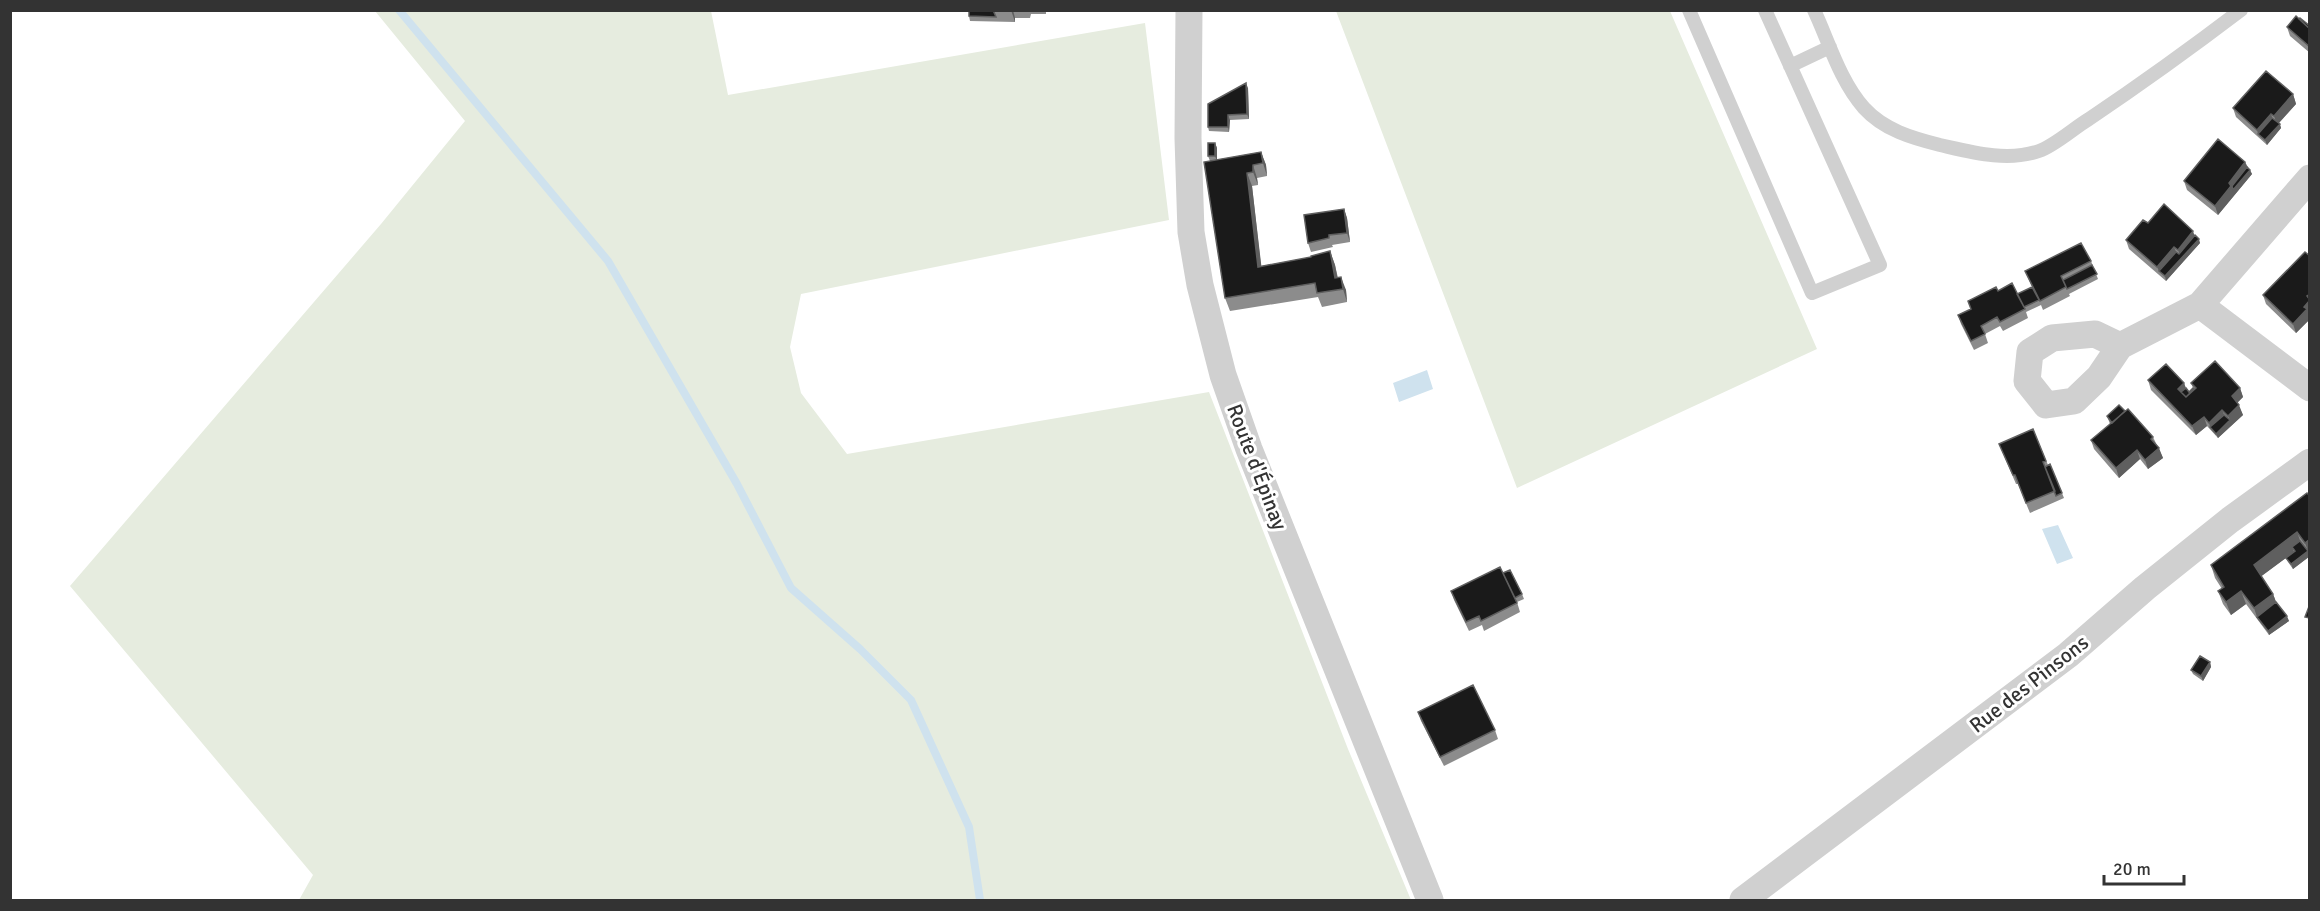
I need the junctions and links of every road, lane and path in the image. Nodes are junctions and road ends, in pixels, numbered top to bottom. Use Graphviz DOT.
graph roads {
  1 [pos="1189,10"];
  2 [pos="1689,10"];
  3 [pos="1765,10"];
  4 [pos="1814,10"];
  5 [pos="2241,10"];
  6 [pos="1830,47"];
  7 [pos="1790,66"];
  8 [pos="2310,178"];
  9 [pos="2200,305"];
  10 [pos="2120,346"];
  11 [pos="2310,388"];
  12 [pos="2310,462"];
  13 [pos="1430,900"];
  14 [pos="1743,900"];
  1 -- 13 [label="street, Route d'Épinay"];
  2 -- 7 [label="lane"];
  3 -- 7 [label="lane"];
  4 -- 6 [label="lane"];
  5 -- 6 [label="lane"];
  6 -- 7 [label="lane"];
  8 -- 9 [label="street"];
  9 -- 10 [label="street"];
  9 -- 11 [label="street"];
  12 -- 14 [label="street, Rue des Pinsons"];
}
